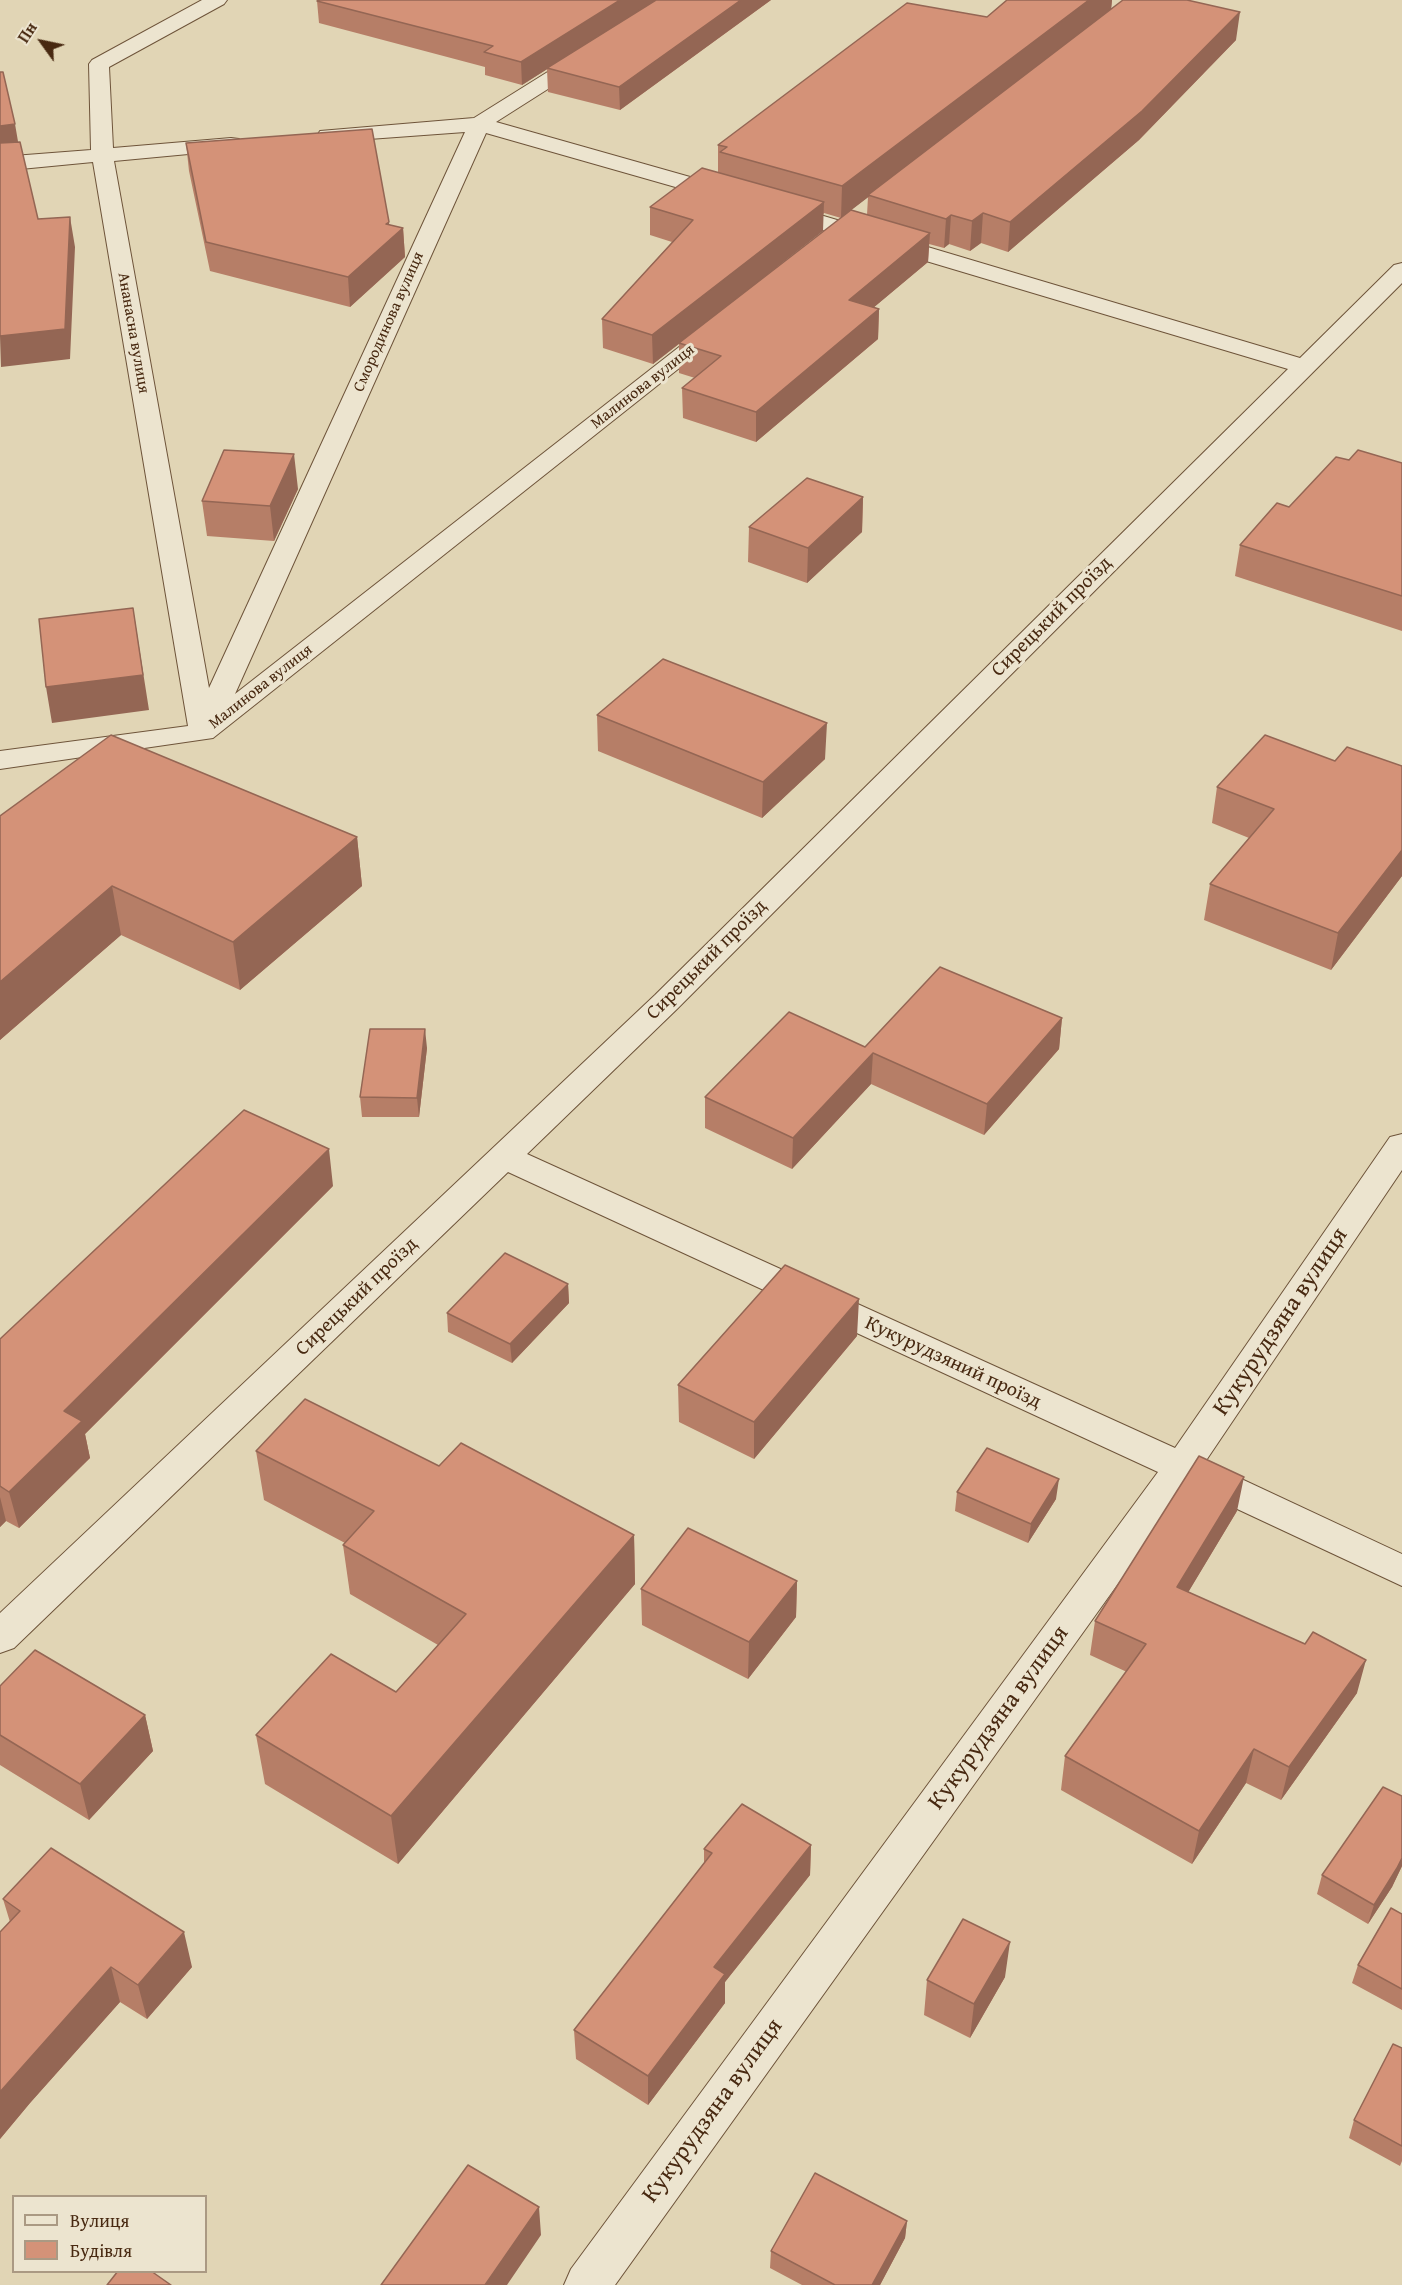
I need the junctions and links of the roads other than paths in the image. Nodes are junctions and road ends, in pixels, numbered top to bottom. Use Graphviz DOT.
graph roads {
  1 [pos="217,0"];
  2 [pos="607,43"];
  3 [pos="479,124"];
  4 [pos="302,138"];
  5 [pos="255,142"];
  6 [pos="102,154"];
  7 [pos="0,164"];
  8 [pos="854,221"];
  9 [pos="826,243"];
  10 [pos="1402,270"];
  11 [pos="732,317"];
  12 [pos="1303,366"];
  13 [pos="203,732"];
  14 [pos="0,760"];
  15 [pos="1402,1145"];
  16 [pos="504,1157"];
  17 [pos="1182,1467"];
  18 [pos="1402,1571"];
  19 [pos="0,1637"];
  20 [pos="587,2285"];
  1 -- 6 [label="street, Ананасна вулиця"];
  2 -- 3 [label="street"];
  3 -- 4 [label="street"];
  3 -- 8 [label="street"];
  3 -- 13 [label="street, Смородинова вулиця"];
  5 -- 6 [label="street"];
  6 -- 7 [label="street"];
  6 -- 13 [label="street, Ананасна вулиця"];
  8 -- 9 [label="street"];
  8 -- 12 [label="street"];
  10 -- 12 [label="street, Сирецький проїзд"];
  11 -- 13 [label="street, Малинова вулиця"];
  12 -- 16 [label="street, Сирецький проїзд"];
  13 -- 14 [label="street"];
  15 -- 17 [label="street, Кукурудзяна вулиця"];
  16 -- 17 [label="street, Кукурудзяний проїзд"];
  16 -- 19 [label="street, Сирецький проїзд"];
  17 -- 18 [label="street, Кукурудзяний проїзд"];
  17 -- 20 [label="street, Кукурудзяна вулиця"];
}
